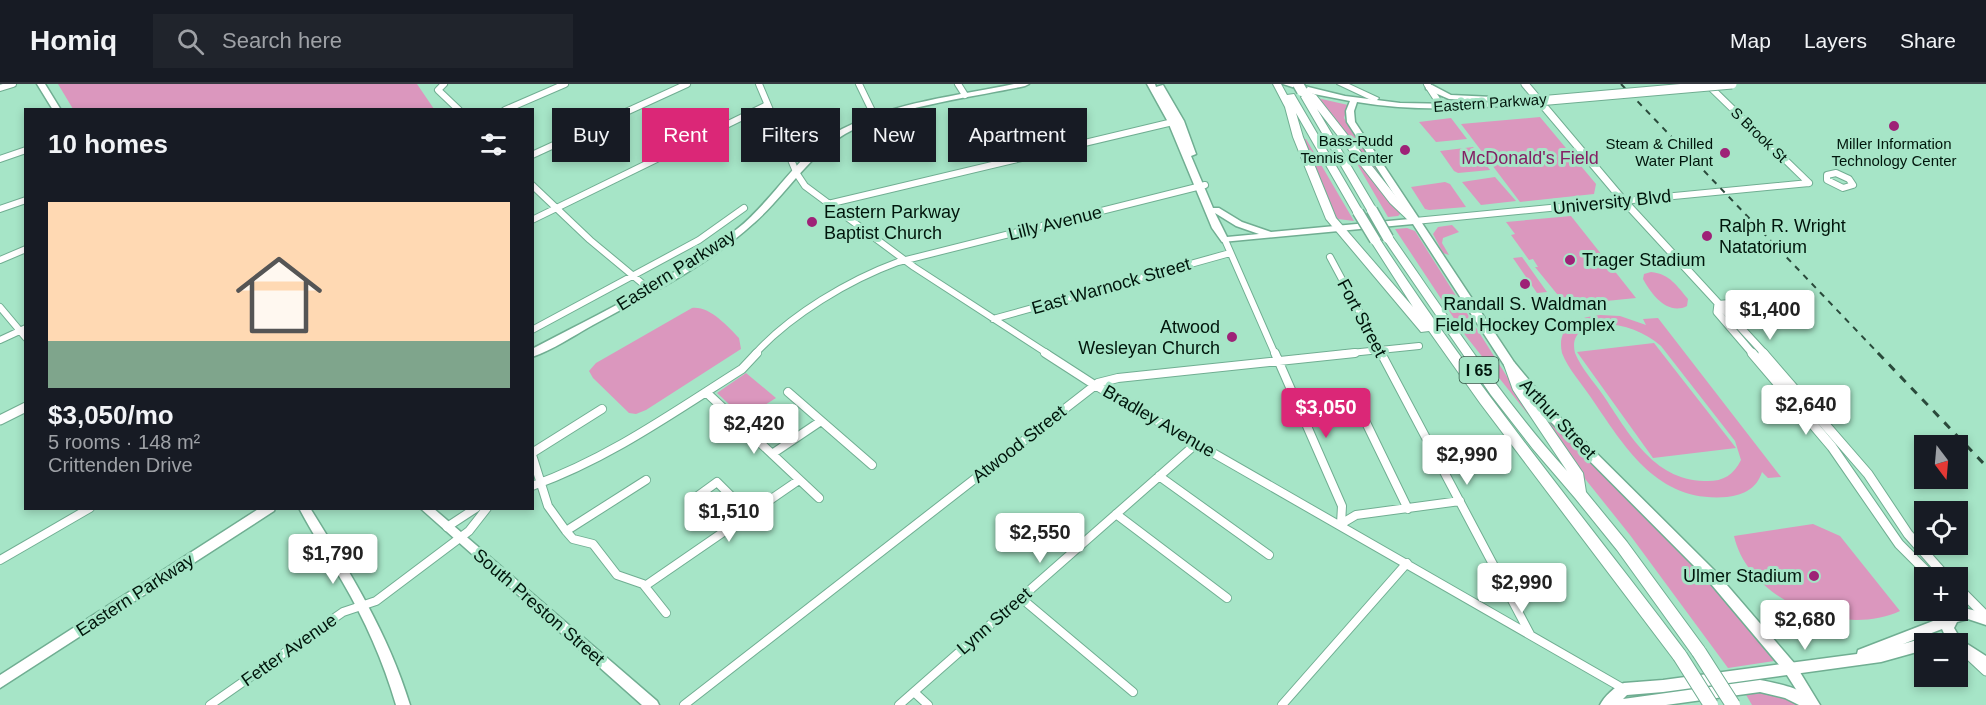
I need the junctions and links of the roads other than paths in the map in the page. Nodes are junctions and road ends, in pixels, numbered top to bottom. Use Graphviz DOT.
graph roads {
  1 [pos="13,84"];
  2 [pos="41,84"];
  3 [pos="444,84"];
  4 [pos="565,84"];
  5 [pos="687,84"];
  6 [pos="759,84"];
  7 [pos="859,84"];
  8 [pos="958,84"];
  9 [pos="1025,84"];
  10 [pos="1151,84"];
  11 [pos="1158,84"];
  12 [pos="1171,84"];
  13 [pos="1277,84"];
  14 [pos="1285,84"];
  15 [pos="1341,84"];
  16 [pos="1525,84"];
  17 [pos="1671,84"];
  18 [pos="1732,84"];
  19 [pos="1708,85"];
  20 [pos="1003,86"];
  21 [pos="1302,86"];
  22 [pos="1428,86"];
  23 [pos="0,88"];
  24 [pos="965,95"];
  25 [pos="1288,97"];
  26 [pos="1168,98"];
  27 [pos="1493,99"];
  28 [pos="1513,100"];
  29 [pos="1539,100"];
  30 [pos="1354,101"];
  31 [pos="1372,101"];
  32 [pos="1438,101"];
  33 [pos="767,105"];
  34 [pos="56,108"];
  35 [pos="457,108"];
  36 [pos="510,108"];
  37 [pos="871,108"];
  38 [pos="917,108"];
  39 [pos="1176,122"];
  40 [pos="852,129"];
  41 [pos="24,151"];
  42 [pos="534,154"];
  43 [pos="0,159"];
  44 [pos="797,174"];
  45 [pos="1809,183"];
  46 [pos="1202,185"];
  47 [pos="534,187"];
  48 [pos="1623,200"];
  49 [pos="24,201"];
  50 [pos="828,204"];
  51 [pos="557,208"];
  52 [pos="744,208"];
  53 [pos="0,210"];
  54 [pos="1216,210"];
  55 [pos="534,219"];
  56 [pos="1415,221"];
  57 [pos="1338,228"];
  58 [pos="1279,234"];
  59 [pos="1222,235"];
  60 [pos="1381,239"];
  61 [pos="24,250"];
  62 [pos="1230,253"];
  63 [pos="1330,257"];
  64 [pos="0,260"];
  65 [pos="904,261"];
  66 [pos="634,275"];
  67 [pos="649,289"];
  68 [pos="1730,303"];
  69 [pos="1718,304"];
  70 [pos="0,307"];
  71 [pos="993,319"];
  72 [pos="22,329"];
  73 [pos="534,329"];
  74 [pos="0,340"];
  75 [pos="1442,343"];
  76 [pos="1419,346"];
  77 [pos="1379,351"];
  78 [pos="534,353"];
  79 [pos="1277,361"];
  80 [pos="1510,365"];
  81 [pos="1095,385"];
  82 [pos="788,392"];
  83 [pos="707,393"];
  84 [pos="1356,402"];
  85 [pos="24,408"];
  86 [pos="602,409"];
  87 [pos="0,420"];
  88 [pos="821,421"];
  89 [pos="1197,443"];
  90 [pos="534,453"];
  91 [pos="772,454"];
  92 [pos="534,460"];
  93 [pos="872,465"];
  94 [pos="1159,476"];
  95 [pos="646,480"];
  96 [pos="799,480"];
  97 [pos="542,483"];
  98 [pos="534,485"];
  99 [pos="1580,494"];
  100 [pos="819,498"];
  101 [pos="1460,501"];
  102 [pos="1408,509"];
  103 [pos="87,510"];
  104 [pos="267,510"];
  105 [pos="305,510"];
  106 [pos="427,510"];
  107 [pos="473,510"];
  108 [pos="485,510"];
  109 [pos="749,514"];
  110 [pos="1116,514"];
  111 [pos="1341,524"];
  112 [pos="447,527"];
  113 [pos="727,530"];
  114 [pos="566,531"];
  115 [pos="459,538"];
  116 [pos="1269,555"];
  117 [pos="0,560"];
  118 [pos="1407,563"];
  119 [pos="1922,567"];
  120 [pos="1937,567"];
  121 [pos="645,586"];
  122 [pos="1021,598"];
  123 [pos="1227,598"];
  124 [pos="1968,598"];
  125 [pos="362,606"];
  126 [pos="666,613"];
  127 [pos="1968,614"];
  128 [pos="1984,614"];
  129 [pos="1940,621"];
  130 [pos="1530,634"];
  131 [pos="1914,647"];
  132 [pos="1968,653"];
  133 [pos="1968,655"];
  134 [pos="1856,658"];
  135 [pos="1986,663"];
  136 [pos="1790,668"];
  137 [pos="1986,671"];
  138 [pos="0,682"];
  139 [pos="1624,689"];
  140 [pos="914,692"];
  141 [pos="1133,692"];
  142 [pos="210,705"];
  143 [pos="403,705"];
  144 [pos="652,705"];
  145 [pos="684,705"];
  146 [pos="899,705"];
  147 [pos="928,705"];
  148 [pos="1282,705"];
  149 [pos="1607,705"];
  150 [pos="1621,705"];
  151 [pos="1711,705"];
  152 [pos="1733,705"];
  153 [pos="1812,705"];
  1 -- 23 [label="street"];
  2 -- 34 [label="main road"];
  3 -- 35 [label="street"];
  4 -- 36 [label="street"];
  5 -- 42 [label="street"];
  6 -- 33 [label="street, Bradley Avenue"];
  7 -- 37 [label="street"];
  8 -- 24 [label="street"];
  9 -- 20 [label="main road, Eastern Parkway"];
  10 -- 39 [label="main road"];
  11 -- 26 [label="main road"];
  12 -- 26 [label="main road"];
  13 -- 25 [label="highway"];
  14 -- 25 [label="highway, I 65"];
  14 -- 30 [label="main road, Eastern Parkway"];
  15 -- 31 [label="highway"];
  16 -- 29 [label="street"];
  17 -- 28 [label="main road, Eastern Parkway"];
  18 -- 28 [label="main road, Eastern Parkway, bridge"];
  19 -- 29 [label="street"];
  19 -- 45 [label="street, S Brook St"];
  20 -- 24 [label="main road, Eastern Parkway"];
  21 -- 31 [label="main road, Eastern Parkway"];
  21 -- 56 [label="highway"];
  21 -- 60 [label="highway, I 65, bridge"];
  22 -- 27 [label="main road"];
  22 -- 32 [label="street"];
  24 -- 38 [label="main road, Eastern Parkway"];
  25 -- 57 [label="highway"];
  25 -- 60 [label="highway, I 65, bridge"];
  26 -- 39 [label="main road"];
  27 -- 28 [label="main road, Eastern Parkway"];
  27 -- 32 [label="main road, Eastern Parkway"];
  28 -- 31 [label="main road, Eastern Parkway"];
  29 -- 48 [label="street"];
  30 -- 31 [label="main road, Eastern Parkway"];
  30 -- 56 [label="main road, Arthur Street"];
  31 -- 32 [label="main road, Eastern Parkway"];
  33 -- 44 [label="street, Bradley Avenue"];
  33 -- 51 [label="street"];
  39 -- 46 [label="main road"];
  39 -- 50 [label="street"];
  40 -- 44 [label="main road, Eastern Parkway"];
  41 -- 43 [label="street"];
  44 -- 50 [label="street, Bradley Avenue"];
  44 -- 67 [label="main road, Eastern Parkway"];
  45 -- 48 [label="street, University Blvd"];
  46 -- 54 [label="main road"];
  46 -- 59 [label="main road"];
  46 -- 65 [label="street, Lilly Avenue"];
  47 -- 51 [label="street"];
  48 -- 56 [label="street, University Blvd"];
  48 -- 69 [label="street"];
  49 -- 53 [label="street"];
  50 -- 65 [label="street, Bradley Avenue"];
  51 -- 55 [label="street"];
  51 -- 66 [label="street"];
  52 -- 66 [label="street"];
  54 -- 58 [label="main road"];
  54 -- 59 [label="main road"];
  56 -- 57 [label="main road"];
  56 -- 80 [label="main road, Arthur Street"];
  57 -- 58 [label="main road"];
  57 -- 75 [label="highway"];
  58 -- 59 [label="main road"];
  59 -- 62 [label="street"];
  60 -- 75 [label="highway, I 65"];
  60 -- 99 [label="highway, I 65"];
  61 -- 64 [label="street"];
  62 -- 71 [label="street, East Warnock Street"];
  62 -- 79 [label="street"];
  63 -- 77 [label="street, Fort Street"];
  65 -- 71 [label="street, Bradley Avenue"];
  65 -- 83 [label="street, Lilly Avenue"];
  66 -- 67 [label="street"];
  66 -- 73 [label="street"];
  67 -- 78 [label="main road, Eastern Parkway"];
  68 -- 69 [label="street"];
  69 -- 119 [label="street"];
  69 -- 120 [label="street"];
  70 -- 72 [label="street"];
  71 -- 81 [label="street, Bradley Avenue"];
  72 -- 74 [label="street"];
  75 -- 151 [label="highway, I 65, bridge"];
  76 -- 77 [label="street, Atwood Street"];
  77 -- 79 [label="street, Atwood Street"];
  77 -- 101 [label="street, Fort Street"];
  79 -- 81 [label="street, Atwood Street"];
  79 -- 111 [label="street"];
  80 -- 99 [label="highway"];
  80 -- 136 [label="main road, Arthur Street"];
  81 -- 89 [label="street, Bradley Avenue"];
  81 -- 145 [label="street, Atwood Street"];
  82 -- 88 [label="street"];
  83 -- 91 [label="street"];
  83 -- 97 [label="street, Lilly Avenue"];
  84 -- 102 [label="street"];
  85 -- 87 [label="street"];
  86 -- 90 [label="street"];
  88 -- 91 [label="street"];
  88 -- 93 [label="street"];
  89 -- 94 [label="street, Lynn Street"];
  89 -- 111 [label="street, Bradley Avenue"];
  91 -- 96 [label="street"];
  92 -- 97 [label="street"];
  94 -- 110 [label="street, Lynn Street"];
  94 -- 116 [label="street"];
  95 -- 114 [label="street"];
  96 -- 100 [label="street"];
  96 -- 109 [label="street"];
  97 -- 98 [label="street, Lilly Avenue"];
  97 -- 114 [label="street"];
  99 -- 152 [label="highway, I 65, bridge"];
  101 -- 102 [label="street"];
  101 -- 130 [label="street, Fort Street"];
  102 -- 111 [label="street"];
  103 -- 117 [label="street"];
  104 -- 138 [label="main road, Eastern Parkway"];
  105 -- 125 [label="main road"];
  106 -- 112 [label="main road, South Preston Street"];
  107 -- 112 [label="street"];
  108 -- 115 [label="street, Fetter Avenue"];
  109 -- 113 [label="street"];
  109 -- 113 [label="street"];
  110 -- 122 [label="street, Lynn Street"];
  110 -- 123 [label="street"];
  111 -- 118 [label="street, Bradley Avenue"];
  112 -- 115 [label="main road, South Preston Street"];
  113 -- 121 [label="street"];
  114 -- 121 [label="street"];
  115 -- 125 [label="street, Fetter Avenue"];
  115 -- 144 [label="main road, South Preston Street"];
  118 -- 130 [label="street, Bradley Avenue"];
  118 -- 148 [label="street"];
  121 -- 126 [label="street"];
  122 -- 140 [label="street, Lynn Street"];
  122 -- 141 [label="street"];
  124 -- 128 [label="street"];
  125 -- 142 [label="street, Fetter Avenue"];
  125 -- 143 [label="main road"];
  127 -- 128 [label="main road"];
  129 -- 134 [label="main road"];
  130 -- 139 [label="street, Bradley Avenue"];
  131 -- 134 [label="main road"];
  132 -- 135 [label="main road"];
  133 -- 137 [label="street"];
  134 -- 136 [label="main road"];
  136 -- 139 [label="main road"];
  136 -- 153 [label="main road, Arthur Street"];
  139 -- 149 [label="main road"];
  140 -- 146 [label="street, Lynn Street"];
  140 -- 147 [label="street"];
  150 -- 153 [label="main road"];
}
